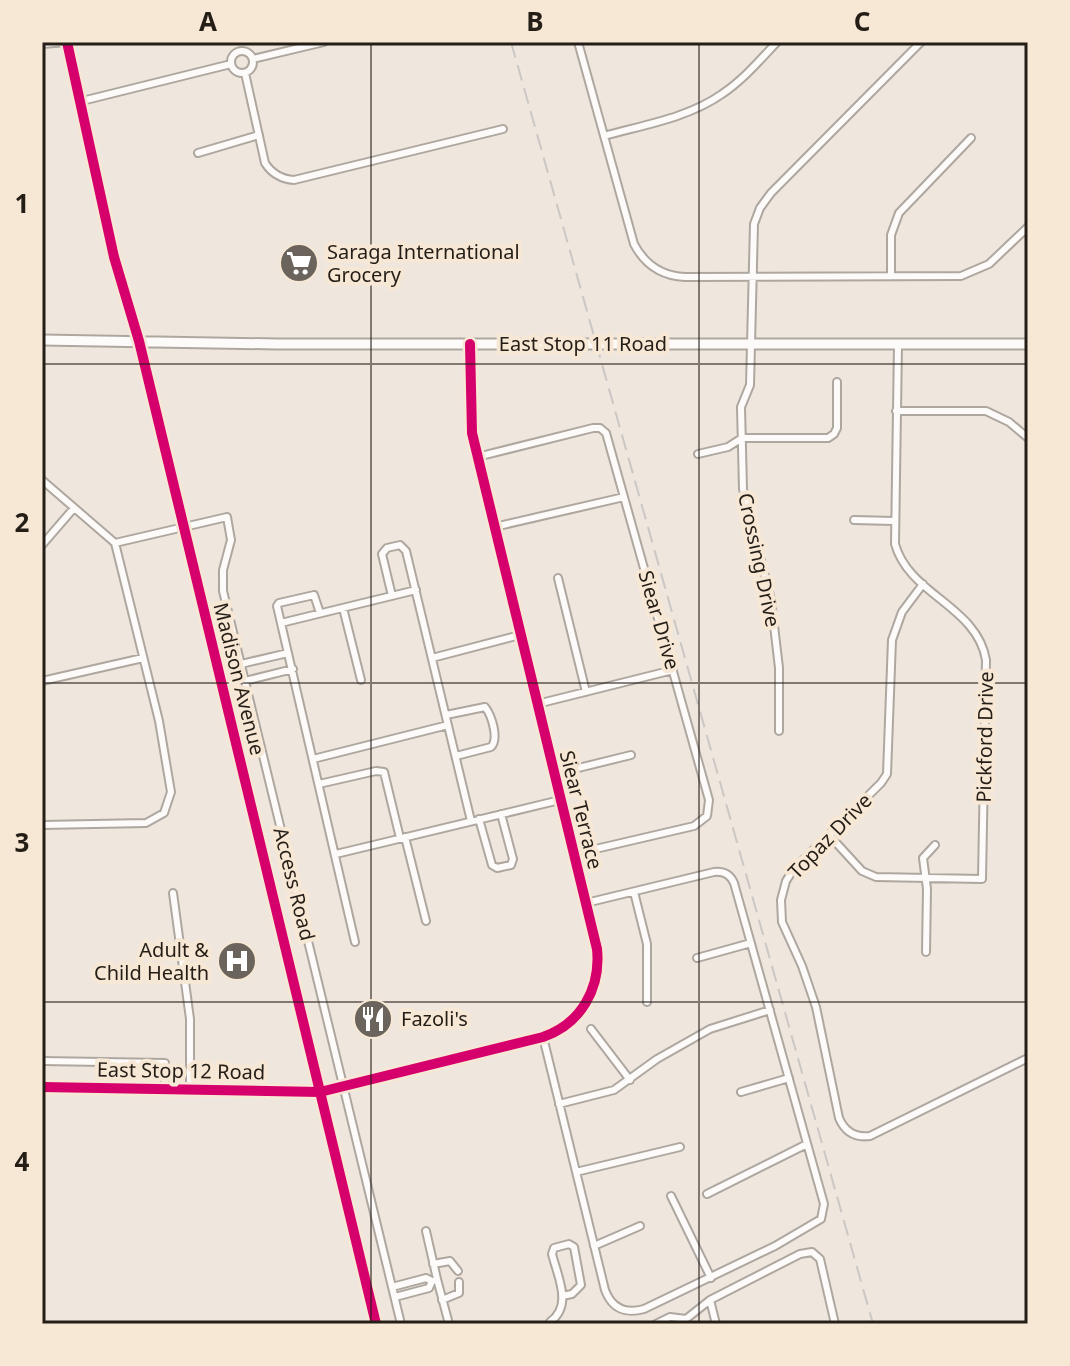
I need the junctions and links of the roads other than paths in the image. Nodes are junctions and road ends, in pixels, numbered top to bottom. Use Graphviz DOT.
graph roads {
  1 [pos="67,42"];
  2 [pos="238,42"];
  3 [pos="324,42"];
  4 [pos="578,42"];
  5 [pos="777,42"];
  6 [pos="921,42"];
  7 [pos="42,44"];
  8 [pos="240,51"];
  9 [pos="253,59"];
  10 [pos="231,64"];
  11 [pos="245,73"];
  12 [pos="82,101"];
  13 [pos="503,129"];
  14 [pos="259,135"];
  15 [pos="604,136"];
  16 [pos="971,138"];
  17 [pos="198,153"];
  18 [pos="1027,230"];
  19 [pos="891,276"];
  20 [pos="753,277"];
  21 [pos="42,340"];
  22 [pos="139,341"];
  23 [pos="470,344"];
  24 [pos="752,344"];
  25 [pos="898,344"];
  26 [pos="1028,344"];
  27 [pos="837,382"];
  28 [pos="896,411"];
  29 [pos="742,438"];
  30 [pos="1028,438"];
  31 [pos="698,454"];
  32 [pos="477,457"];
  33 [pos="42,480"];
  34 [pos="624,497"];
  35 [pos="74,508"];
  36 [pos="854,520"];
  37 [pos="894,521"];
  38 [pos="183,526"];
  39 [pos="494,527"];
  40 [pos="115,543"];
  41 [pos="42,545"];
  42 [pos="558,578"];
  43 [pos="923,584"];
  44 [pos="416,590"];
  45 [pos="392,596"];
  46 [pos="343,608"];
  47 [pos="320,613"];
  48 [pos="281,623"];
  49 [pos="520,635"];
  50 [pos="288,653"];
  51 [pos="143,658"];
  52 [pos="432,658"];
  53 [pos="241,664"];
  54 [pos="293,669"];
  55 [pos="673,670"];
  56 [pos="361,680"];
  57 [pos="42,681"];
  58 [pos="245,681"];
  59 [pos="586,692"];
  60 [pos="537,704"];
  61 [pos="446,715"];
  62 [pos="448,725"];
  63 [pos="779,731"];
  64 [pos="631,755"];
  65 [pos="456,756"];
  66 [pos="313,759"];
  67 [pos="554,774"];
  68 [pos="319,784"];
  69 [pos="560,800"];
  70 [pos="501,814"];
  71 [pos="475,820"];
  72 [pos="42,825"];
  73 [pos="829,835"];
  74 [pos="402,838"];
  75 [pos="935,845"];
  76 [pos="336,854"];
  77 [pos="574,854"];
  78 [pos="925,878"];
  79 [pos="634,892"];
  80 [pos="173,893"];
  81 [pos="586,903"];
  82 [pos="426,921"];
  83 [pos="355,942"];
  84 [pos="751,943"];
  85 [pos="926,952"];
  86 [pos="697,958"];
  87 [pos="647,1002"];
  88 [pos="770,1010"];
  89 [pos="591,1029"];
  90 [pos="543,1037"];
  91 [pos="1028,1058"];
  92 [pos="42,1061"];
  93 [pos="42,1069"];
  94 [pos="789,1078"];
  95 [pos="630,1080"];
  96 [pos="343,1086"];
  97 [pos="42,1087"];
  98 [pos="165,1088"];
  99 [pos="190,1089"];
  100 [pos="320,1092"];
  101 [pos="741,1092"];
  102 [pos="559,1104"];
  103 [pos="807,1144"];
  104 [pos="680,1147"];
  105 [pos="576,1172"];
  106 [pos="707,1194"];
  107 [pos="671,1196"];
  108 [pos="640,1226"];
  109 [pos="426,1231"];
  110 [pos="594,1246"];
  111 [pos="433,1264"];
  112 [pos="458,1271"];
  113 [pos="711,1278"];
  114 [pos="434,1280"];
  115 [pos="459,1282"];
  116 [pos="392,1287"];
  117 [pos="562,1296"];
  118 [pos="395,1297"];
  119 [pos="442,1300"];
  120 [pos="710,1300"];
  121 [pos="687,1321"];
  122 [pos="550,1323"];
  123 [pos="376,1324"];
  124 [pos="401,1324"];
  125 [pos="449,1324"];
  126 [pos="541,1324"];
  127 [pos="656,1324"];
  128 [pos="716,1324"];
  129 [pos="835,1324"];
  1 -- 7 [label="street"];
  1 -- 12 [label="main road, Madison Avenue"];
  2 -- 8 [label="street"];
  3 -- 9 [label="street"];
  4 -- 15 [label="street"];
  5 -- 15 [label="street"];
  6 -- 20 [label="street, Crossing Drive"];
  8 -- 9 [label="street"];
  8 -- 10 [label="street"];
  9 -- 11 [label="street"];
  10 -- 11 [label="street"];
  10 -- 12 [label="street"];
  11 -- 14 [label="street"];
  12 -- 22 [label="main road, Madison Avenue"];
  13 -- 14 [label="street"];
  14 -- 17 [label="street"];
  15 -- 20 [label="street"];
  16 -- 19 [label="street"];
  18 -- 19 [label="street"];
  19 -- 20 [label="street"];
  20 -- 24 [label="street, Crossing Drive"];
  21 -- 22 [label="main road, East Stop 11 Road"];
  22 -- 23 [label="main road, East Stop 11 Road"];
  22 -- 38 [label="main road, Madison Avenue"];
  23 -- 24 [label="main road, East Stop 11 Road"];
  23 -- 32 [label="street, Siear Terrace"];
  24 -- 25 [label="main road, East Stop 11 Road"];
  24 -- 29 [label="street, Crossing Drive"];
  25 -- 26 [label="main road, East Stop 11 Road"];
  25 -- 28 [label="street, Pickford Drive"];
  27 -- 29 [label="street"];
  28 -- 30 [label="street"];
  28 -- 37 [label="street, Pickford Drive"];
  29 -- 31 [label="street"];
  29 -- 63 [label="street, Crossing Drive"];
  32 -- 34 [label="street, Siear Drive"];
  32 -- 39 [label="street, Siear Terrace"];
  33 -- 35 [label="street"];
  34 -- 39 [label="street"];
  34 -- 55 [label="street, Siear Drive"];
  35 -- 40 [label="street"];
  35 -- 41 [label="street"];
  36 -- 37 [label="street"];
  37 -- 43 [label="street, Pickford Drive"];
  38 -- 40 [label="street"];
  38 -- 53 [label="street, Access Road"];
  38 -- 100 [label="main road, Madison Avenue"];
  39 -- 49 [label="street, Siear Terrace"];
  40 -- 51 [label="street"];
  42 -- 59 [label="street"];
  43 -- 73 [label="street, Topaz Drive"];
  43 -- 78 [label="street, Pickford Drive"];
  44 -- 45 [label="street"];
  44 -- 45 [label="street"];
  44 -- 52 [label="street"];
  45 -- 46 [label="street"];
  46 -- 47 [label="street"];
  46 -- 56 [label="street"];
  47 -- 48 [label="street"];
  47 -- 48 [label="street"];
  48 -- 50 [label="street"];
  49 -- 52 [label="street"];
  49 -- 60 [label="street, Siear Terrace"];
  50 -- 53 [label="street"];
  50 -- 54 [label="street"];
  51 -- 57 [label="street"];
  51 -- 72 [label="street"];
  52 -- 61 [label="street"];
  53 -- 58 [label="street, Access Road"];
  54 -- 58 [label="street"];
  54 -- 66 [label="street"];
  55 -- 59 [label="street"];
  55 -- 77 [label="street, Siear Drive"];
  58 -- 96 [label="street, Access Road"];
  59 -- 60 [label="street"];
  60 -- 67 [label="street, Siear Terrace"];
  61 -- 62 [label="street"];
  61 -- 65 [label="street"];
  62 -- 65 [label="street"];
  62 -- 66 [label="street"];
  64 -- 67 [label="street"];
  65 -- 71 [label="street"];
  66 -- 68 [label="street"];
  67 -- 69 [label="street, Siear Terrace"];
  68 -- 74 [label="street"];
  68 -- 76 [label="street"];
  69 -- 70 [label="street"];
  69 -- 77 [label="street, Siear Terrace"];
  70 -- 71 [label="street"];
  70 -- 71 [label="street"];
  71 -- 74 [label="street"];
  73 -- 78 [label="street"];
  73 -- 91 [label="street, Topaz Drive"];
  74 -- 76 [label="street"];
  74 -- 82 [label="street"];
  75 -- 78 [label="street"];
  76 -- 83 [label="street"];
  77 -- 81 [label="street, Siear Terrace"];
  78 -- 85 [label="street"];
  79 -- 81 [label="street"];
  79 -- 84 [label="street"];
  79 -- 87 [label="street"];
  80 -- 99 [label="street"];
  81 -- 90 [label="street, Siear Terrace"];
  84 -- 86 [label="street"];
  84 -- 88 [label="street"];
  88 -- 94 [label="street"];
  88 -- 95 [label="street"];
  89 -- 95 [label="street"];
  90 -- 96 [label="street, Siear Terrace"];
  90 -- 102 [label="street"];
  92 -- 93 [label="street"];
  92 -- 98 [label="street"];
  94 -- 101 [label="street"];
  94 -- 103 [label="street"];
  95 -- 102 [label="street"];
  96 -- 100 [label="street, Siear Terrace"];
  96 -- 116 [label="street, Access Road"];
  97 -- 98 [label="street, East Stop 12 Road"];
  98 -- 99 [label="street, East Stop 12 Road"];
  99 -- 100 [label="street, East Stop 12 Road"];
  100 -- 123 [label="main road, Madison Avenue"];
  102 -- 105 [label="street"];
  103 -- 106 [label="street"];
  103 -- 113 [label="street"];
  104 -- 105 [label="street"];
  105 -- 110 [label="street"];
  107 -- 113 [label="street"];
  108 -- 110 [label="street"];
  109 -- 111 [label="street"];
  110 -- 113 [label="street"];
  111 -- 112 [label="street"];
  111 -- 114 [label="street"];
  114 -- 116 [label="street"];
  114 -- 118 [label="street"];
  114 -- 119 [label="street"];
  115 -- 119 [label="street"];
  116 -- 118 [label="street, Access Road"];
  117 -- 117 [label="street"];
  117 -- 122 [label="street"];
  118 -- 124 [label="street, Access Road"];
  119 -- 125 [label="street"];
  120 -- 121 [label="street"];
  120 -- 128 [label="street"];
  120 -- 129 [label="street"];
  121 -- 127 [label="street"];
  122 -- 126 [label="street"];
}
